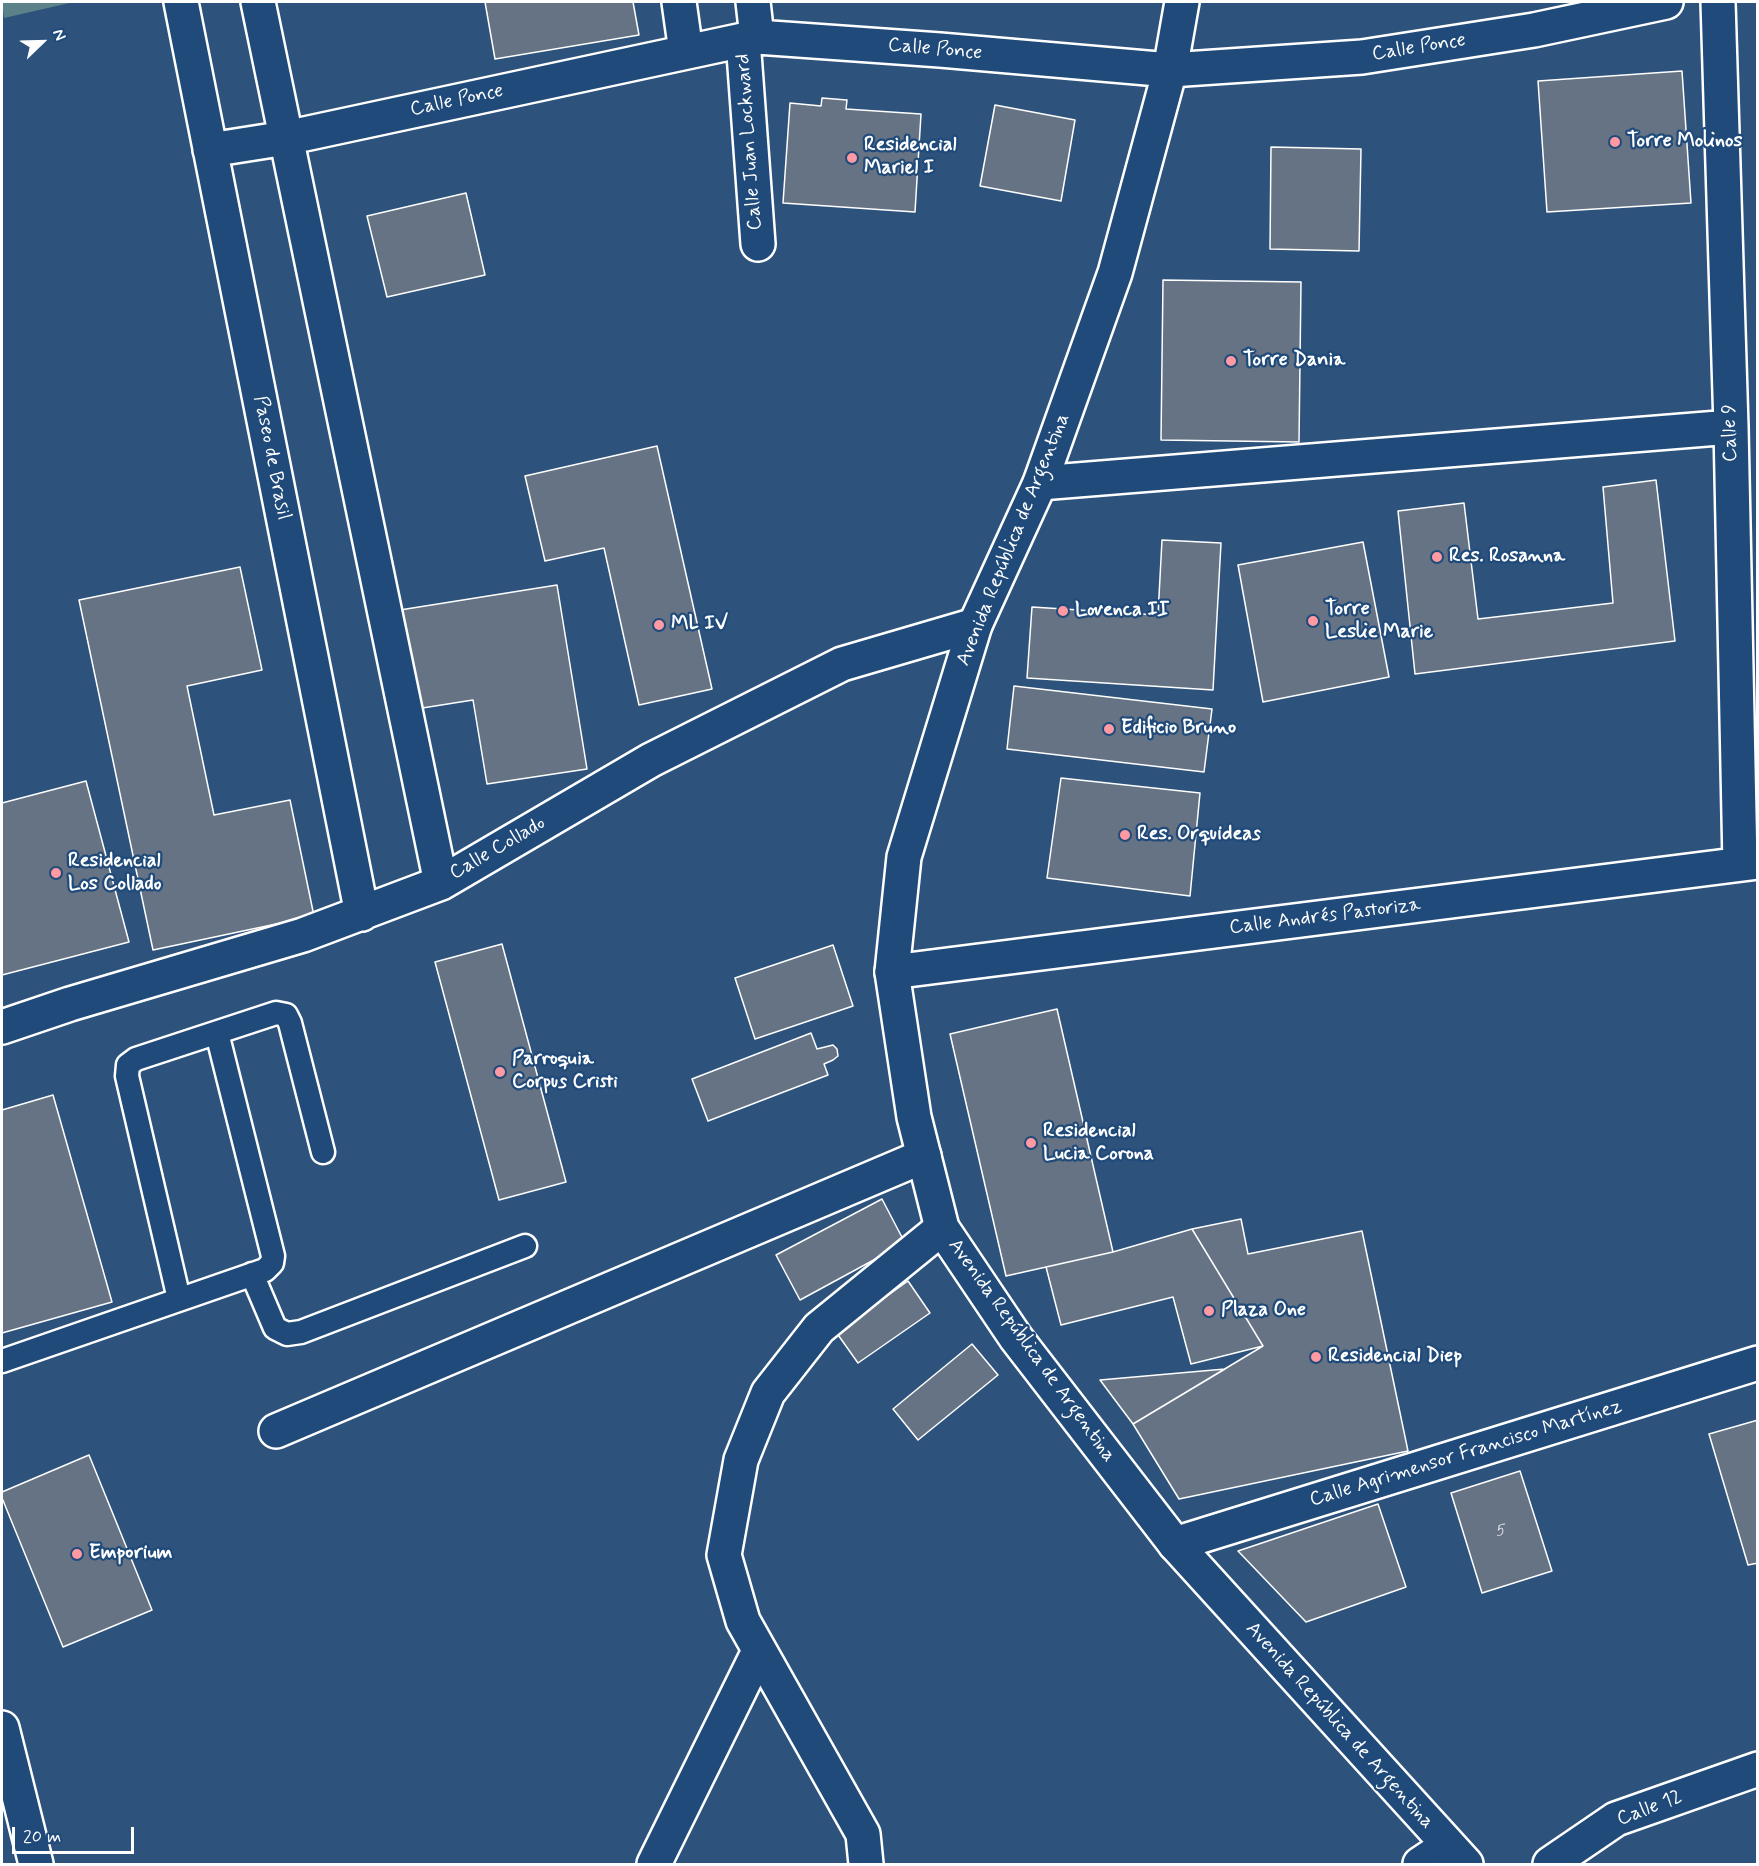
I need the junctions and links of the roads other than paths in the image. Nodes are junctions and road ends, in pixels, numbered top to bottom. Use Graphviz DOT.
graph roads {
  1 [pos="181,2"];
  2 [pos="258,2"];
  3 [pos="679,2"];
  4 [pos="753,2"];
  5 [pos="1182,2"];
  6 [pos="1666,2"];
  7 [pos="1718,2"];
  8 [pos="750,39"];
  9 [pos="686,52"];
  10 [pos="1170,70"];
  11 [pos="286,138"];
  12 [pos="210,150"];
  13 [pos="758,244"];
  14 [pos="1731,427"];
  15 [pos="1040,483"];
  16 [pos="975,625"];
  17 [pos="1749,863"];
  18 [pos="441,883"];
  19 [pos="362,914"];
  20 [pos="892,972"];
  21 [pos="2,1028"];
  22 [pos="217,1034"];
  23 [pos="323,1152"];
  24 [pos="924,1156"];
  25 [pos="942,1228"];
  26 [pos="525,1245"];
  27 [pos="252,1274"];
  28 [pos="179,1299"];
  29 [pos="2,1361"];
  30 [pos="1758,1363"];
  31 [pos="276,1431"];
  32 [pos="1175,1545"];
  33 [pos="759,1651"];
  34 [pos="2,1728"];
  35 [pos="1758,1769"];
  36 [pos="1456,1855"];
  37 [pos="36,1864"];
  38 [pos="654,1864"];
  39 [pos="866,1864"];
  40 [pos="1420,1864"];
  41 [pos="1550,1864"];
  1 -- 12 [label="street, Paseo de Brasil"];
  2 -- 11 [label="street"];
  3 -- 9 [label="street"];
  4 -- 8 [label="street, Calle Juan Lockward"];
  5 -- 10 [label="street, Avenida República de Argentina"];
  6 -- 10 [label="street, Calle Ponce"];
  7 -- 14 [label="street, Calle 9"];
  8 -- 9 [label="street, Calle Ponce"];
  8 -- 10 [label="street, Calle Ponce"];
  8 -- 13 [label="street, Calle Juan Lockward"];
  9 -- 11 [label="street, Calle Ponce"];
  10 -- 15 [label="street, Avenida República de Argentina"];
  11 -- 12 [label="street, Calle Ponce"];
  11 -- 18 [label="street"];
  12 -- 19 [label="street, Paseo de Brasil"];
  14 -- 15 [label="street"];
  14 -- 17 [label="street, Calle 9"];
  15 -- 16 [label="street, Avenida República de Argentina"];
  16 -- 18 [label="street, Calle Collado"];
  16 -- 20 [label="street, Avenida República de Argentina"];
  17 -- 20 [label="street, Calle Andrés Pastoriza"];
  18 -- 19 [label="street, Calle Collado"];
  19 -- 21 [label="street, Calle Collado"];
  20 -- 24 [label="street, Avenida República de Argentina"];
  22 -- 23 [label="lane"];
  22 -- 27 [label="lane"];
  22 -- 28 [label="lane"];
  24 -- 25 [label="street, Avenida República de Argentina"];
  24 -- 31 [label="street"];
  25 -- 32 [label="street, Avenida República de Argentina"];
  25 -- 33 [label="street"];
  26 -- 27 [label="lane"];
  27 -- 28 [label="lane"];
  28 -- 29 [label="lane"];
  30 -- 32 [label="street, Calle Agrimensor Francisco Martínez"];
  32 -- 36 [label="street, Avenida República de Argentina"];
  33 -- 38 [label="street"];
  33 -- 39 [label="street"];
  34 -- 37 [label="street"];
  35 -- 41 [label="street, Calle 12"];
  36 -- 40 [label="street"];
}
